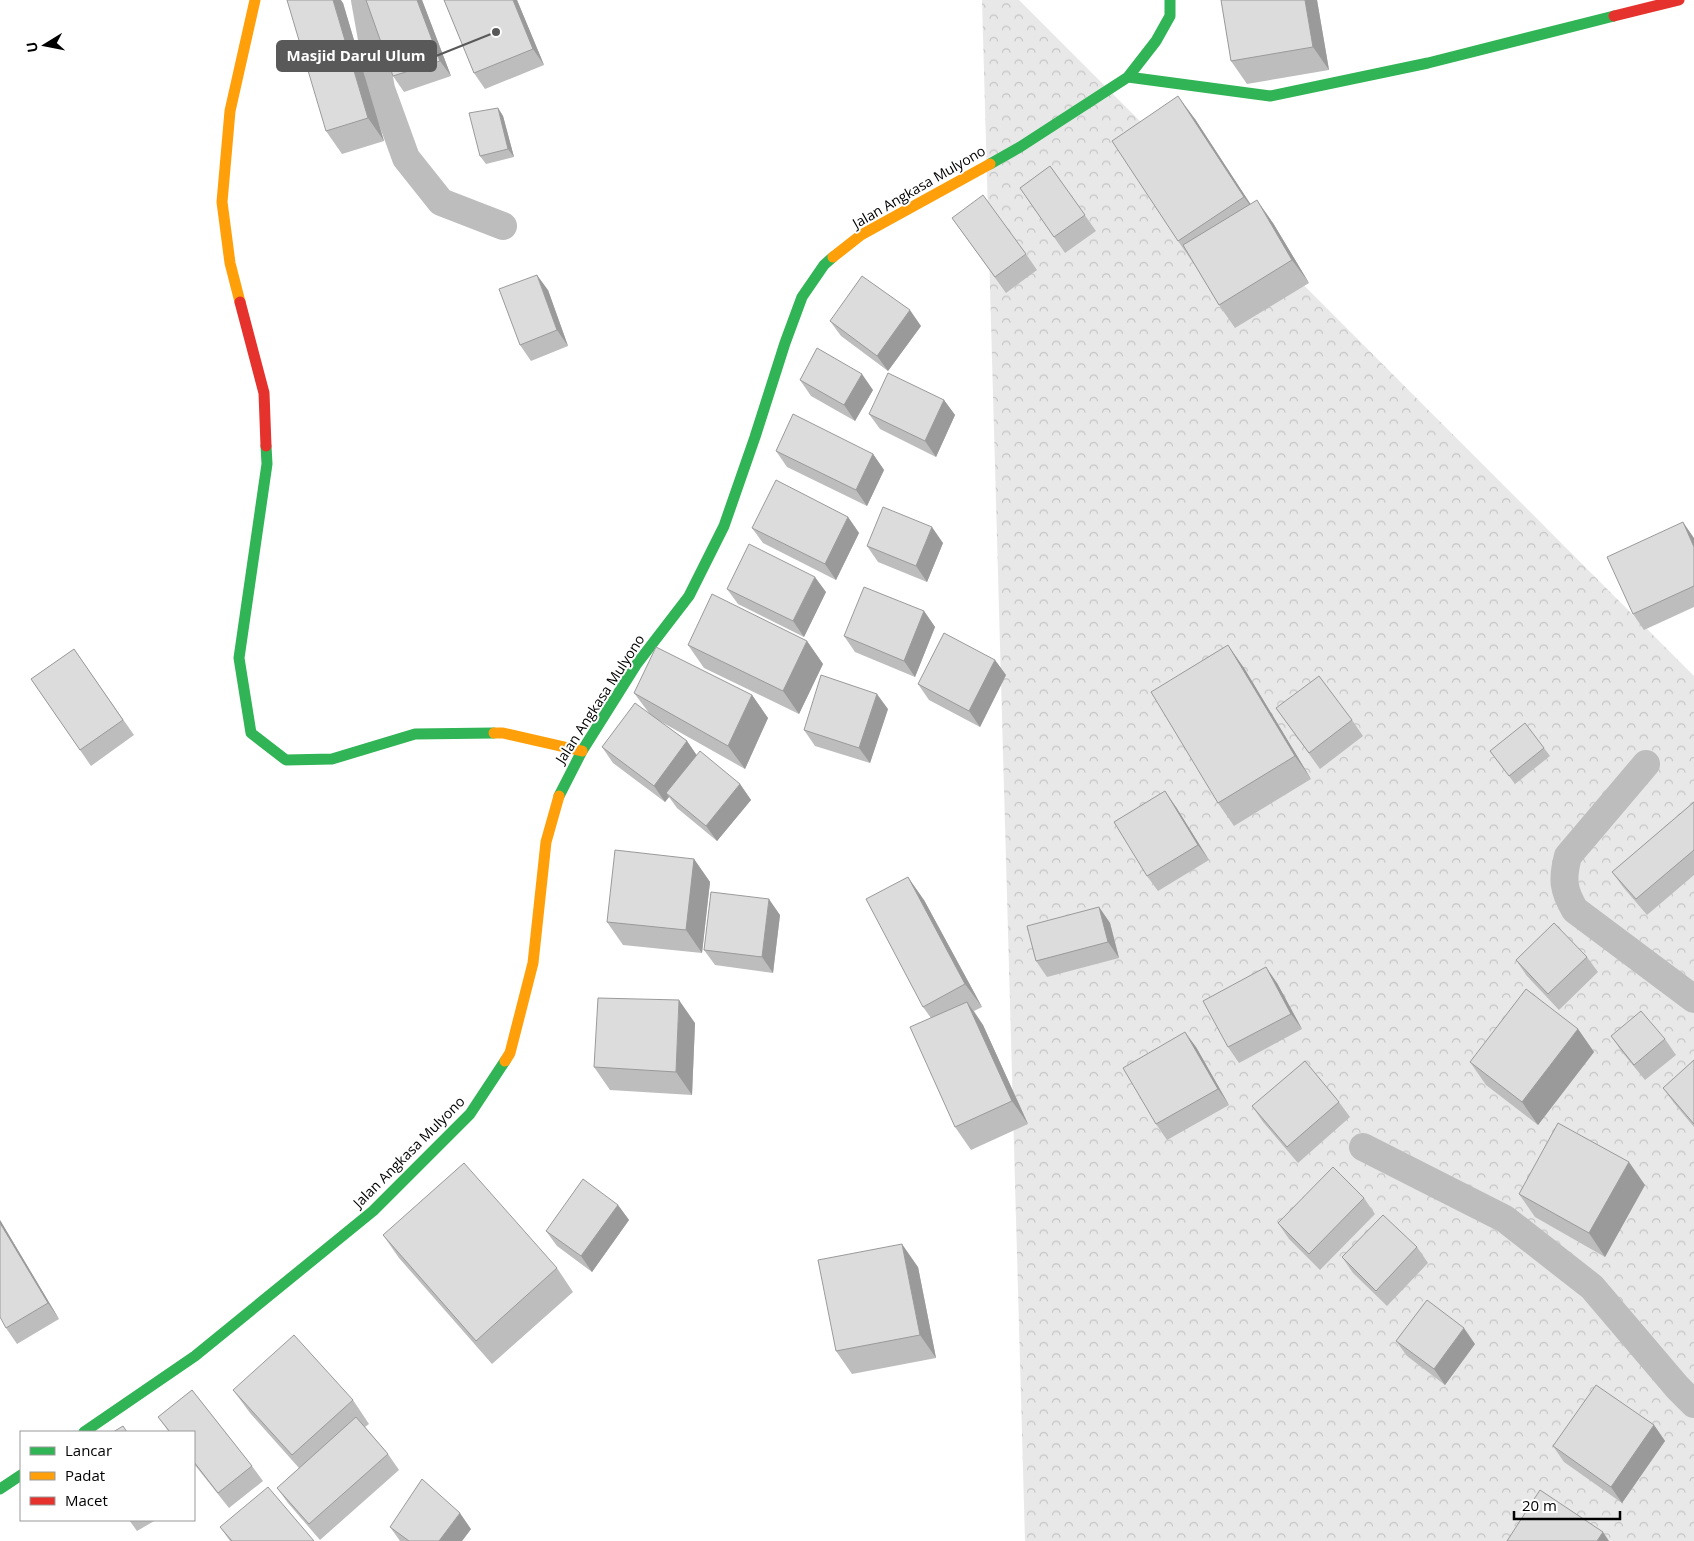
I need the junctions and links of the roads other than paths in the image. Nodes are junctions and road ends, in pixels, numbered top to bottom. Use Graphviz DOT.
graph roads {
  1 [pos="255,0"];
  2 [pos="365,0"];
  3 [pos="1170,0"];
  4 [pos="1679,0"];
  5 [pos="1128,77"];
  6 [pos="503,226"];
  7 [pos="582,750"];
  8 [pos="1646,764"];
  9 [pos="1694,999"];
  10 [pos="1363,1147"];
  11 [pos="1694,1404"];
  12 [pos="85,1431"];
  13 [pos="20,1476"];
  14 [pos="0,1489"];
  1 -- 7 [label="main road"];
  2 -- 6 [label="street"];
  3 -- 5 [label="main road, Jalan Angkasa Mulyono"];
  4 -- 5 [label="main road"];
  5 -- 7 [label="main road, Jalan Angkasa Mulyono"];
  7 -- 12 [label="main road, Jalan Angkasa Mulyono"];
  8 -- 9 [label="street"];
  10 -- 11 [label="street"];
  13 -- 14 [label="main road"];
}
